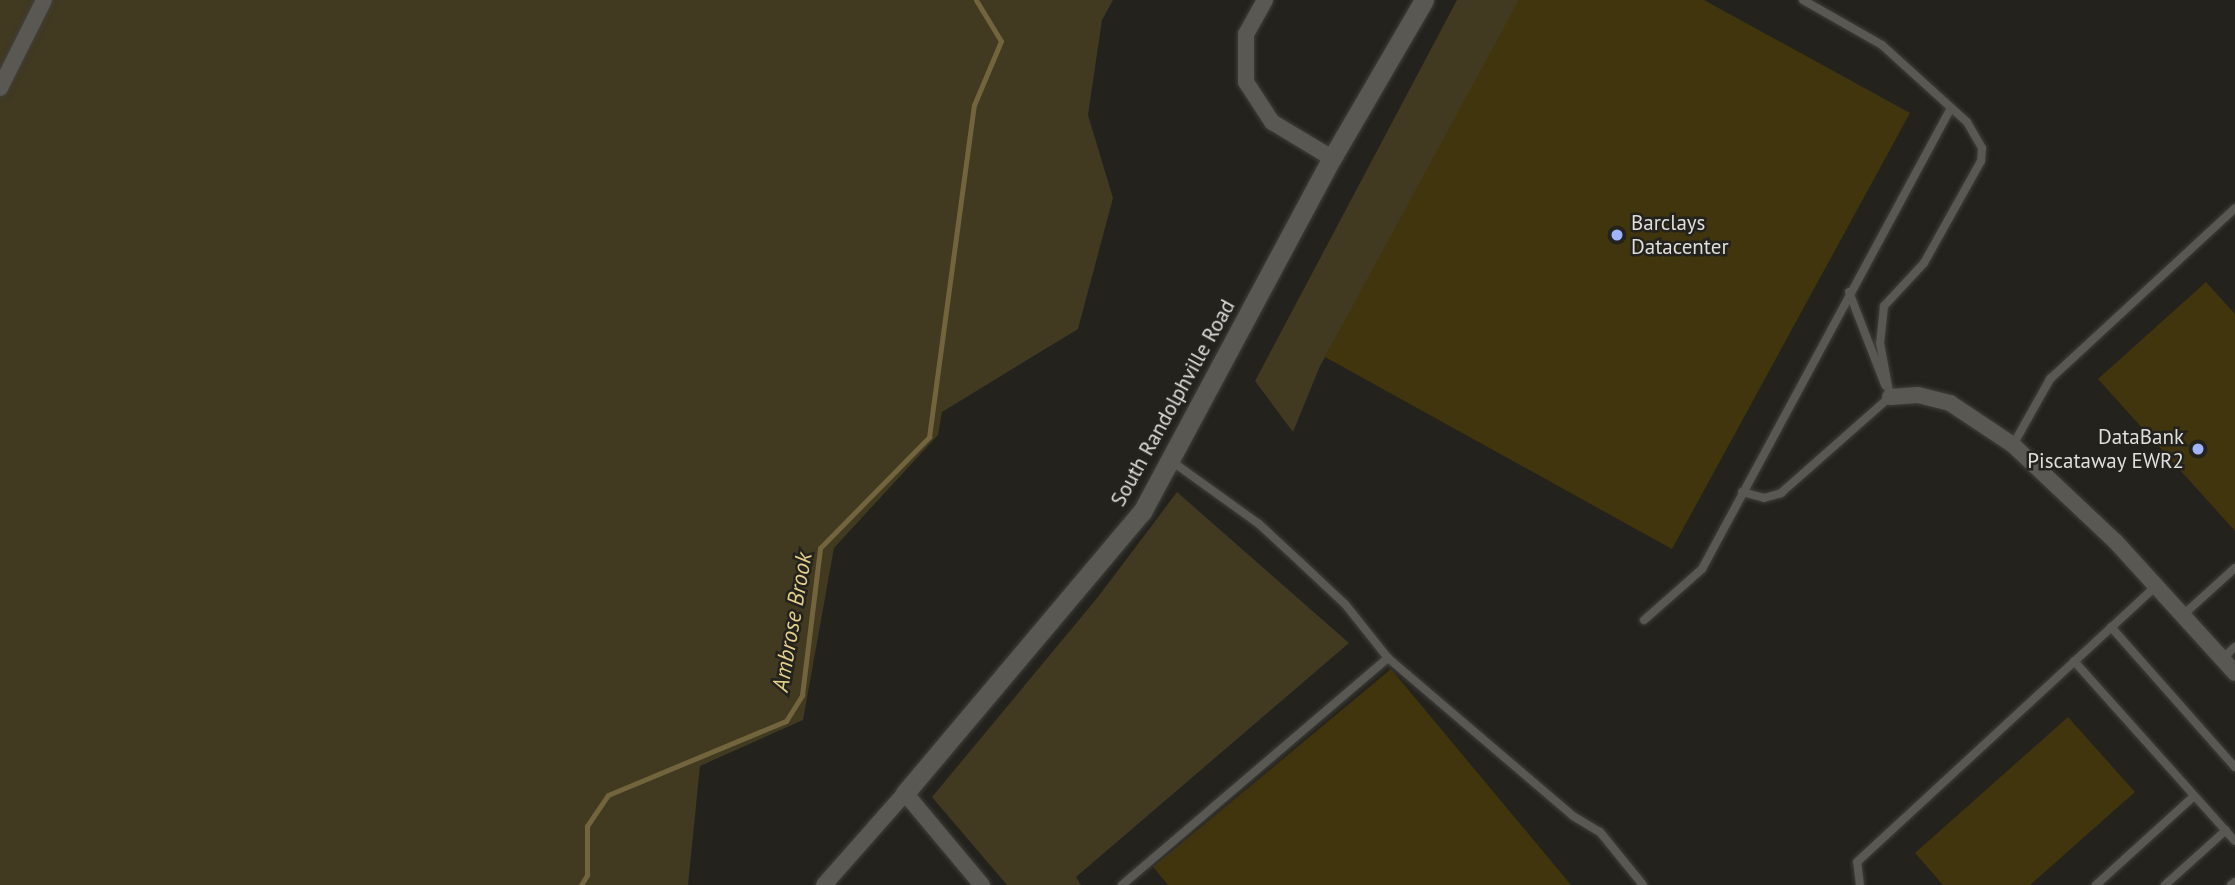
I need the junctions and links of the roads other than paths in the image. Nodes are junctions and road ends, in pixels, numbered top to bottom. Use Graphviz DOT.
graph roads {
  1 [pos="44,0"];
  2 [pos="1265,0"];
  3 [pos="1424,0"];
  4 [pos="1803,0"];
  5 [pos="0,88"];
  6 [pos="1951,108"];
  7 [pos="1332,158"];
  8 [pos="2235,208"];
  9 [pos="1849,292"];
  10 [pos="1890,397"];
  11 [pos="2013,445"];
  12 [pos="1170,460"];
  13 [pos="1742,492"];
  14 [pos="2235,568"];
  15 [pos="2156,586"];
  16 [pos="2182,615"];
  17 [pos="1644,620"];
  18 [pos="2111,627"];
  19 [pos="2235,647"];
  20 [pos="1388,658"];
  21 [pos="2222,659"];
  22 [pos="2074,662"];
  23 [pos="2235,673"];
  24 [pos="2235,767"];
  25 [pos="905,793"];
  26 [pos="2194,796"];
  27 [pos="2226,831"];
  28 [pos="2235,841"];
  29 [pos="824,885"];
  30 [pos="982,885"];
  31 [pos="1122,885"];
  32 [pos="1643,885"];
  33 [pos="1860,885"];
  34 [pos="2096,885"];
  35 [pos="2165,885"];
  1 -- 5 [label="street"];
  2 -- 7 [label="street"];
  3 -- 7 [label="street, South Randolphville Road"];
  4 -- 6 [label="lane"];
  6 -- 9 [label="lane"];
  6 -- 10 [label="lane"];
  7 -- 12 [label="street, South Randolphville Road"];
  8 -- 11 [label="lane"];
  9 -- 10 [label="lane"];
  9 -- 13 [label="lane"];
  10 -- 11 [label="street"];
  10 -- 13 [label="lane"];
  11 -- 15 [label="street"];
  12 -- 20 [label="lane"];
  12 -- 25 [label="street, South Randolphville Road"];
  13 -- 17 [label="lane"];
  14 -- 16 [label="lane"];
  15 -- 16 [label="street"];
  15 -- 18 [label="lane"];
  16 -- 21 [label="street"];
  18 -- 22 [label="lane"];
  18 -- 24 [label="lane"];
  19 -- 21 [label="lane"];
  20 -- 31 [label="lane"];
  20 -- 32 [label="lane"];
  21 -- 23 [label="street"];
  22 -- 26 [label="lane"];
  22 -- 33 [label="lane"];
  25 -- 29 [label="street, South Randolphville Road"];
  25 -- 30 [label="street"];
  26 -- 27 [label="lane"];
  26 -- 34 [label="lane"];
  27 -- 28 [label="lane"];
  27 -- 35 [label="lane"];
}
